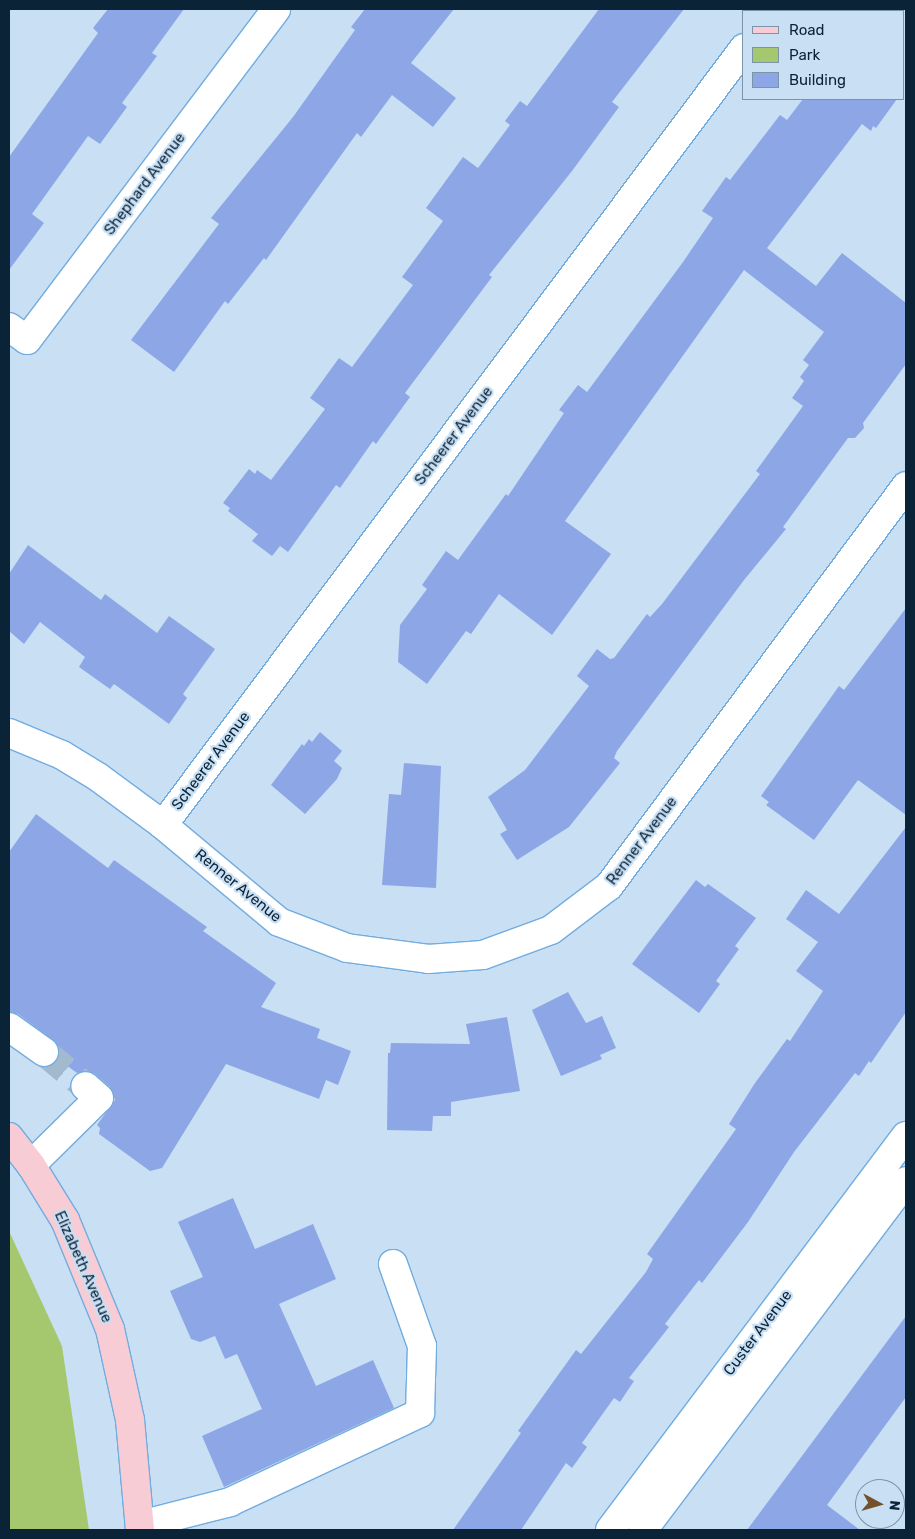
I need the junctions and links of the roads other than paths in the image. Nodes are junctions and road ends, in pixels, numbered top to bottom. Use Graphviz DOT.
graph roads {
  1 [pos="276,9"];
  2 [pos="742,51"];
  3 [pos="9,327"];
  4 [pos="906,486"];
  5 [pos="9,733"];
  6 [pos="163,825"];
  7 [pos="9,1026"];
  8 [pos="44,1052"];
  9 [pos="85,1086"];
  10 [pos="9,1136"];
  11 [pos="906,1136"];
  12 [pos="31,1164"];
  13 [pos="906,1181"];
  14 [pos="393,1264"];
  15 [pos="792,1288"];
  16 [pos="812,1306"];
  17 [pos="140,1528"];
  18 [pos="610,1530"];
  19 [pos="643,1530"];
  1 -- 3 [label="street, Shephard Avenue"];
  2 -- 6 [label="street, Scheerer Avenue"];
  4 -- 6 [label="street, Renner Avenue"];
  5 -- 6 [label="street, Renner Avenue"];
  7 -- 8 [label="street"];
  9 -- 12 [label="street"];
  10 -- 12 [label="main road, Elizabeth Avenue"];
  11 -- 15 [label="street, Custer Avenue"];
  12 -- 17 [label="main road, Elizabeth Avenue"];
  13 -- 16 [label="street, Custer Avenue"];
  14 -- 17 [label="street"];
  15 -- 16 [label="street"];
  15 -- 18 [label="street, Custer Avenue"];
  16 -- 19 [label="street, Custer Avenue"];
}
